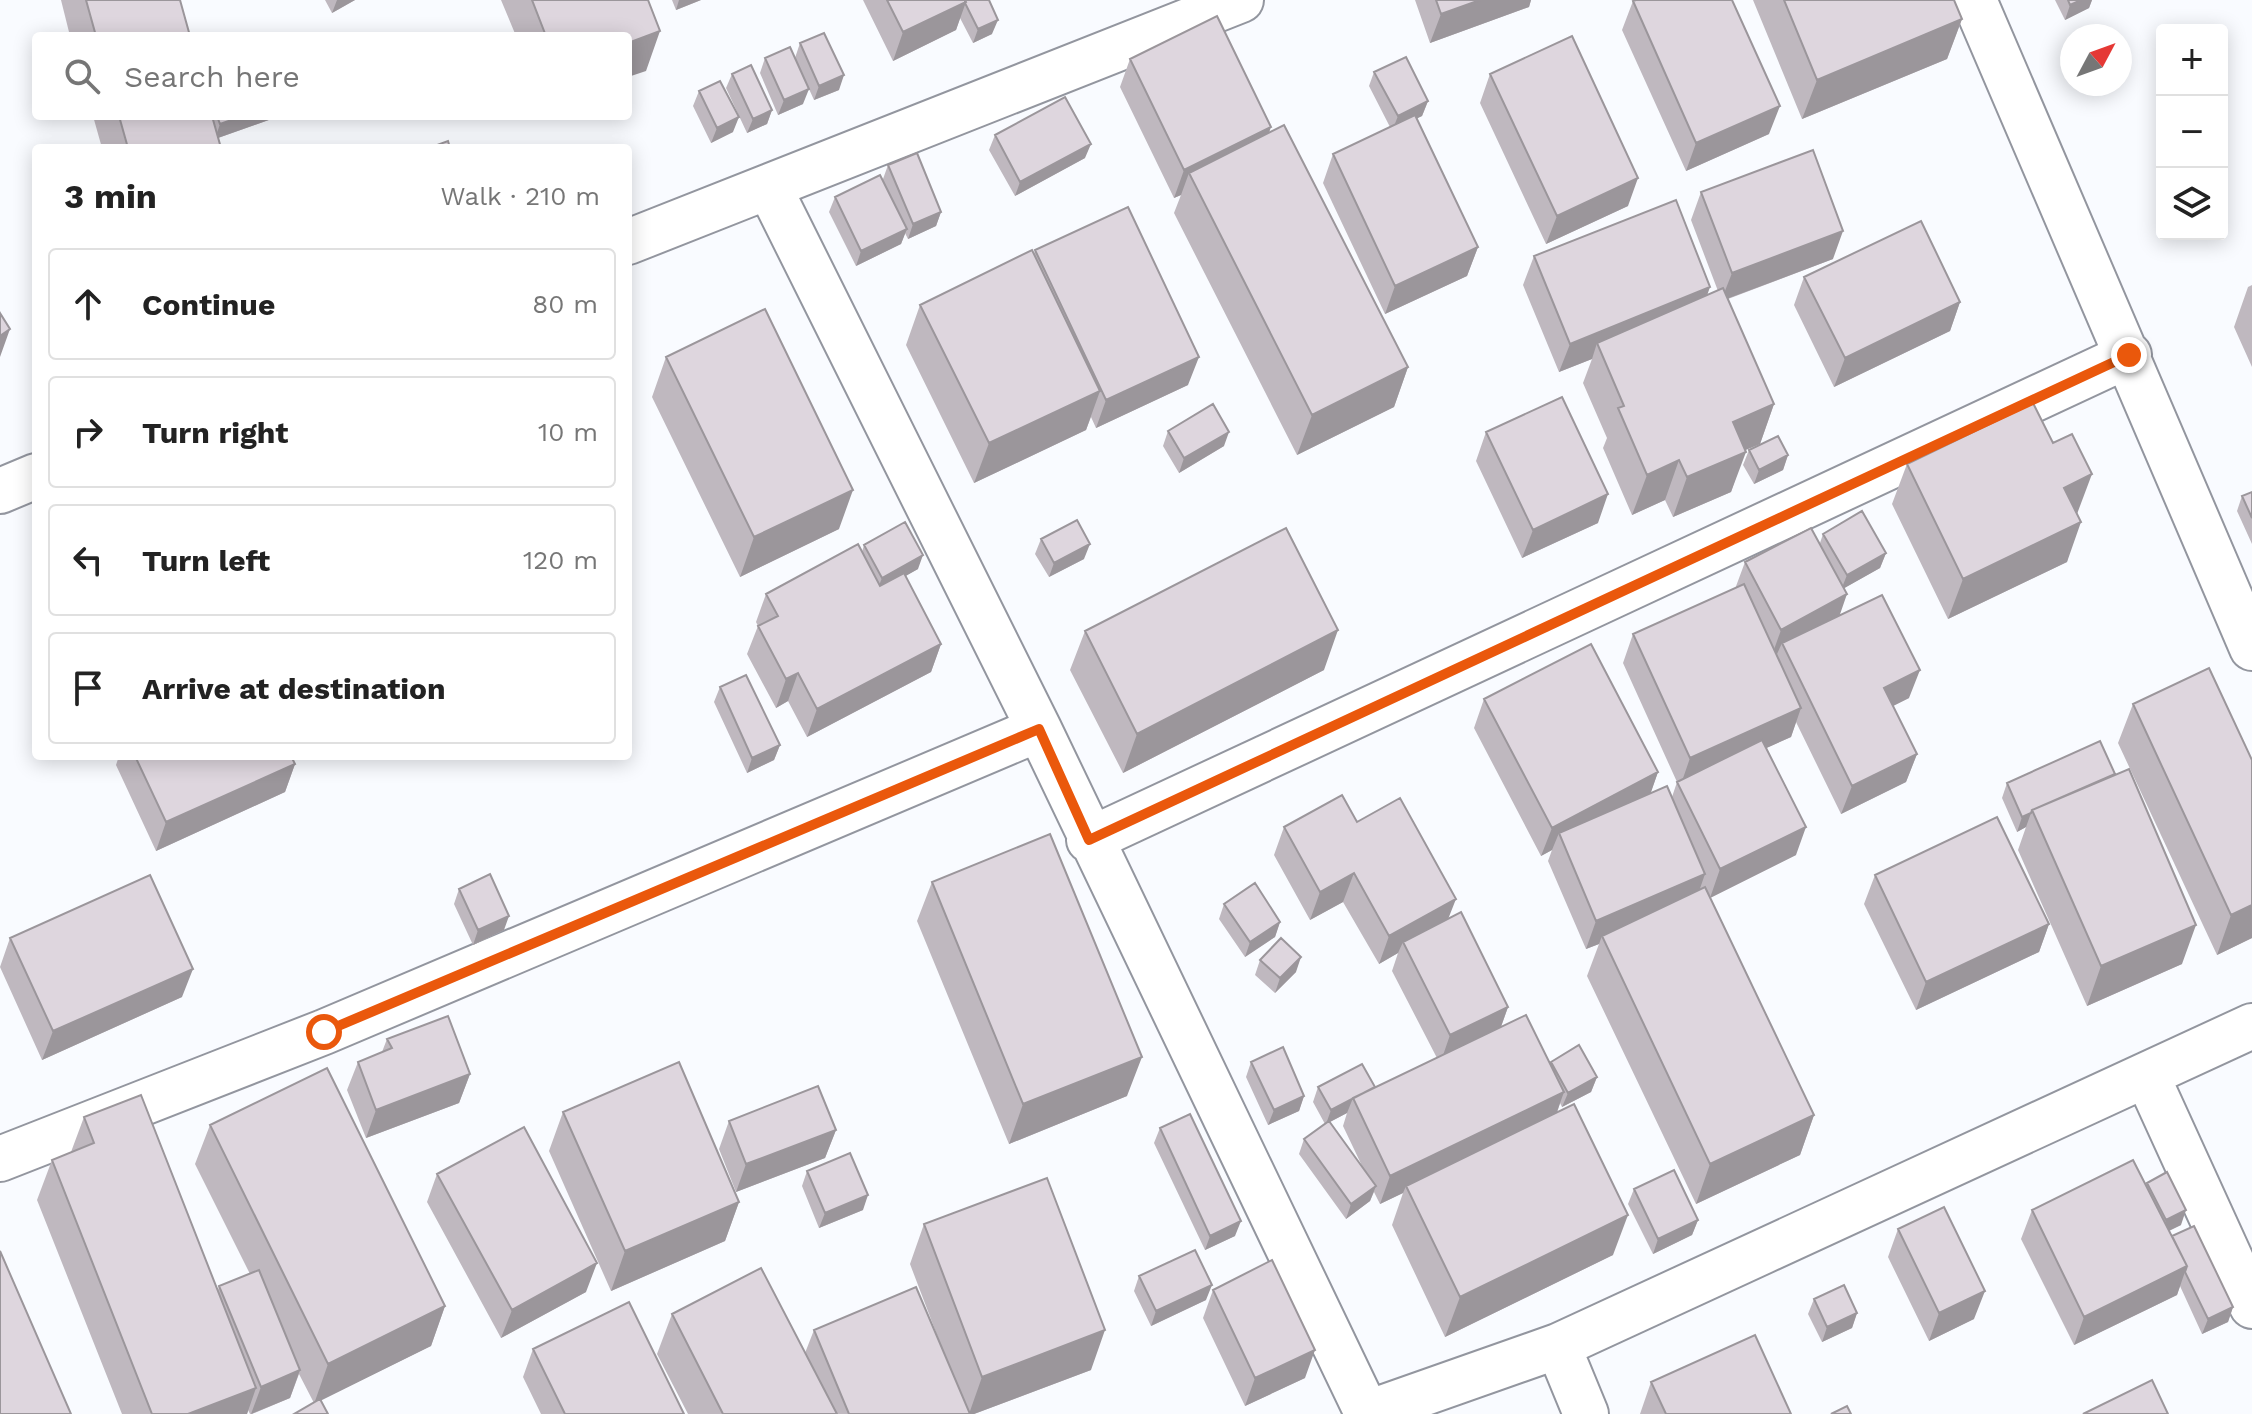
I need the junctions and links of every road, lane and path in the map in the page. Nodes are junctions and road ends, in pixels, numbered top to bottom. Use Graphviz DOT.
graph roads {
  1 [pos="1241,0"];
  2 [pos="1974,0"];
  3 [pos="769,187"];
  4 [pos="632,240"];
  5 [pos="2129,355"];
  6 [pos="32,478"];
  7 [pos="0,491"];
  8 [pos="2250,637"];
  9 [pos="1039,729"];
  10 [pos="1089,840"];
  11 [pos="2252,1026"];
  12 [pos="2147,1076"];
  13 [pos="0,1159"];
  14 [pos="2252,1306"];
  15 [pos="1558,1346"];
  16 [pos="1366,1414"];
  17 [pos="1586,1414"];
  1 -- 3 [label="street"];
  2 -- 5 [label="street"];
  3 -- 4 [label="street"];
  3 -- 9 [label="street"];
  5 -- 8 [label="street"];
  5 -- 10 [label="street"];
  6 -- 7 [label="street"];
  9 -- 10 [label="street"];
  9 -- 13 [label="street"];
  10 -- 16 [label="street"];
  11 -- 12 [label="street"];
  12 -- 14 [label="street"];
  12 -- 15 [label="street"];
  15 -- 16 [label="street"];
  15 -- 17 [label="street"];
}
